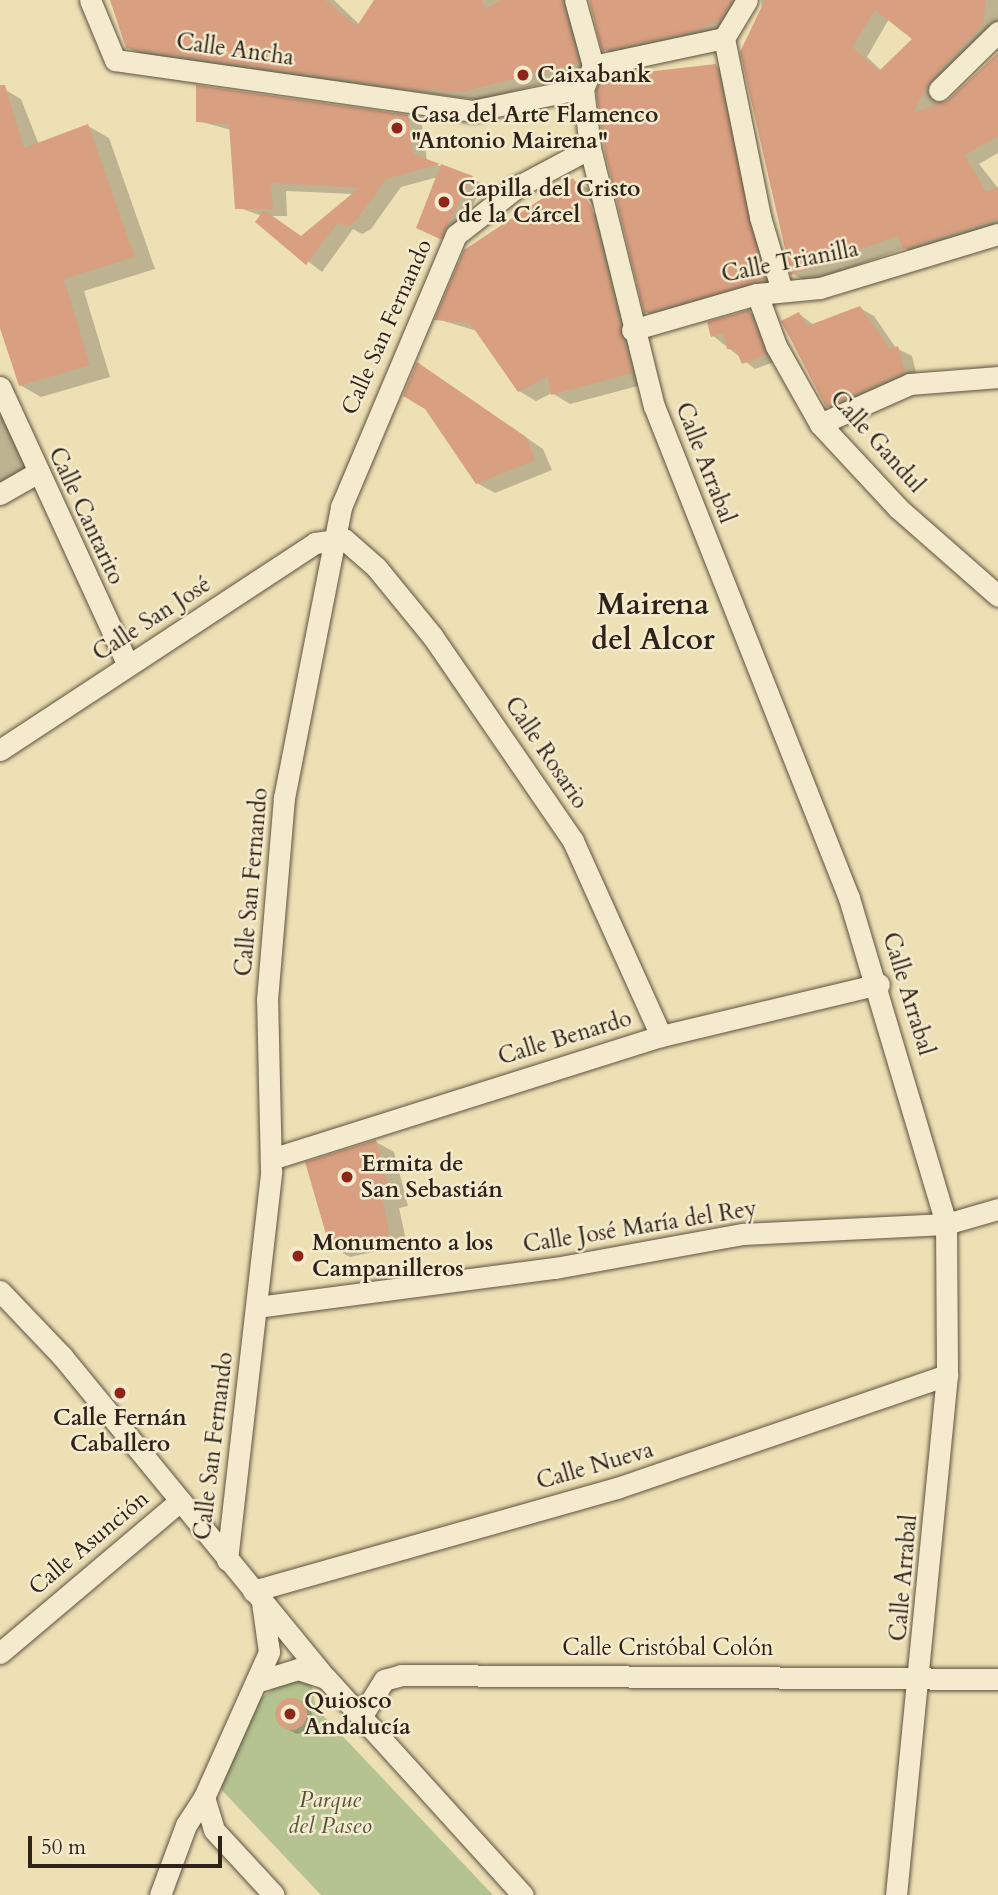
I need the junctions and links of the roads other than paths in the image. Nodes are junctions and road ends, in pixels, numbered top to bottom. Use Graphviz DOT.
graph roads {
  1 [pos="90,0"];
  2 [pos="575,0"];
  3 [pos="747,0"];
  4 [pos="998,32"];
  5 [pos="724,38"];
  6 [pos="593,66"];
  7 [pos="583,88"];
  8 [pos="939,90"];
  9 [pos="590,148"];
  10 [pos="998,234"];
  11 [pos="782,291"];
  12 [pos="757,294"];
  13 [pos="632,330"];
  14 [pos="998,377"];
  15 [pos="0,387"];
  16 [pos="820,424"];
  17 [pos="35,474"];
  18 [pos="0,494"];
  19 [pos="334,536"];
  20 [pos="998,596"];
  21 [pos="128,665"];
  22 [pos="0,750"];
  23 [pos="879,984"];
  24 [pos="661,1036"];
  25 [pos="271,1159"];
  26 [pos="998,1209"];
  27 [pos="946,1224"];
  28 [pos="0,1291"];
  29 [pos="257,1307"];
  30 [pos="947,1375"];
  31 [pos="180,1501"];
  32 [pos="227,1560"];
  33 [pos="257,1596"];
  34 [pos="0,1653"];
  35 [pos="922,1674"];
  36 [pos="326,1678"];
  37 [pos="998,1679"];
  38 [pos="256,1682"];
  39 [pos="361,1717"];
  40 [pos="204,1797"];
  41 [pos="160,1895"];
  42 [pos="274,1895"];
  43 [pos="523,1895"];
  44 [pos="896,1895"];
  1 -- 7 [label="street, Calle Ancha"];
  2 -- 6 [label="street"];
  3 -- 5 [label="street"];
  4 -- 8 [label="street"];
  5 -- 6 [label="street"];
  5 -- 11 [label="street"];
  6 -- 7 [label="street"];
  7 -- 9 [label="street, Calle Arrabal"];
  9 -- 13 [label="street, Calle Arrabal"];
  9 -- 19 [label="street, Calle San Fernando"];
  10 -- 11 [label="street, Calle Trianilla"];
  11 -- 12 [label="street, Calle Trianilla"];
  12 -- 13 [label="street, Calle Trianilla"];
  12 -- 16 [label="street, Calle Gandul"];
  13 -- 23 [label="street, Calle Arrabal"];
  14 -- 16 [label="street"];
  15 -- 17 [label="street, Calle Cantarito"];
  16 -- 20 [label="street, Calle Gandul"];
  17 -- 18 [label="street"];
  17 -- 21 [label="street, Calle Cantarito"];
  19 -- 21 [label="street, Calle San José"];
  19 -- 24 [label="street, Calle Rosario"];
  19 -- 25 [label="street, Calle San Fernando"];
  21 -- 22 [label="street, Calle San José"];
  23 -- 24 [label="street, Calle Benardo"];
  23 -- 27 [label="street, Calle Arrabal"];
  24 -- 25 [label="street, Calle Benardo"];
  25 -- 29 [label="street, Calle San Fernando"];
  26 -- 27 [label="street, Calle José María del Rey"];
  27 -- 29 [label="street, Calle José María del Rey"];
  27 -- 30 [label="street, Calle Arrabal"];
  28 -- 31 [label="street"];
  29 -- 32 [label="street, Calle San Fernando"];
  30 -- 33 [label="street, Calle Nueva"];
  30 -- 35 [label="street, Calle Arrabal"];
  31 -- 32 [label="street"];
  31 -- 34 [label="street, Calle Asunción"];
  32 -- 33 [label="street"];
  33 -- 36 [label="street"];
  33 -- 38 [label="street"];
  35 -- 37 [label="street, Calle Cristóbal Colón"];
  35 -- 39 [label="street, Calle Cristóbal Colón"];
  35 -- 44 [label="street, Calle Arrabal"];
  36 -- 38 [label="street"];
  36 -- 39 [label="street"];
  38 -- 40 [label="street"];
  39 -- 43 [label="street"];
  40 -- 41 [label="street"];
  40 -- 42 [label="street"];
}
